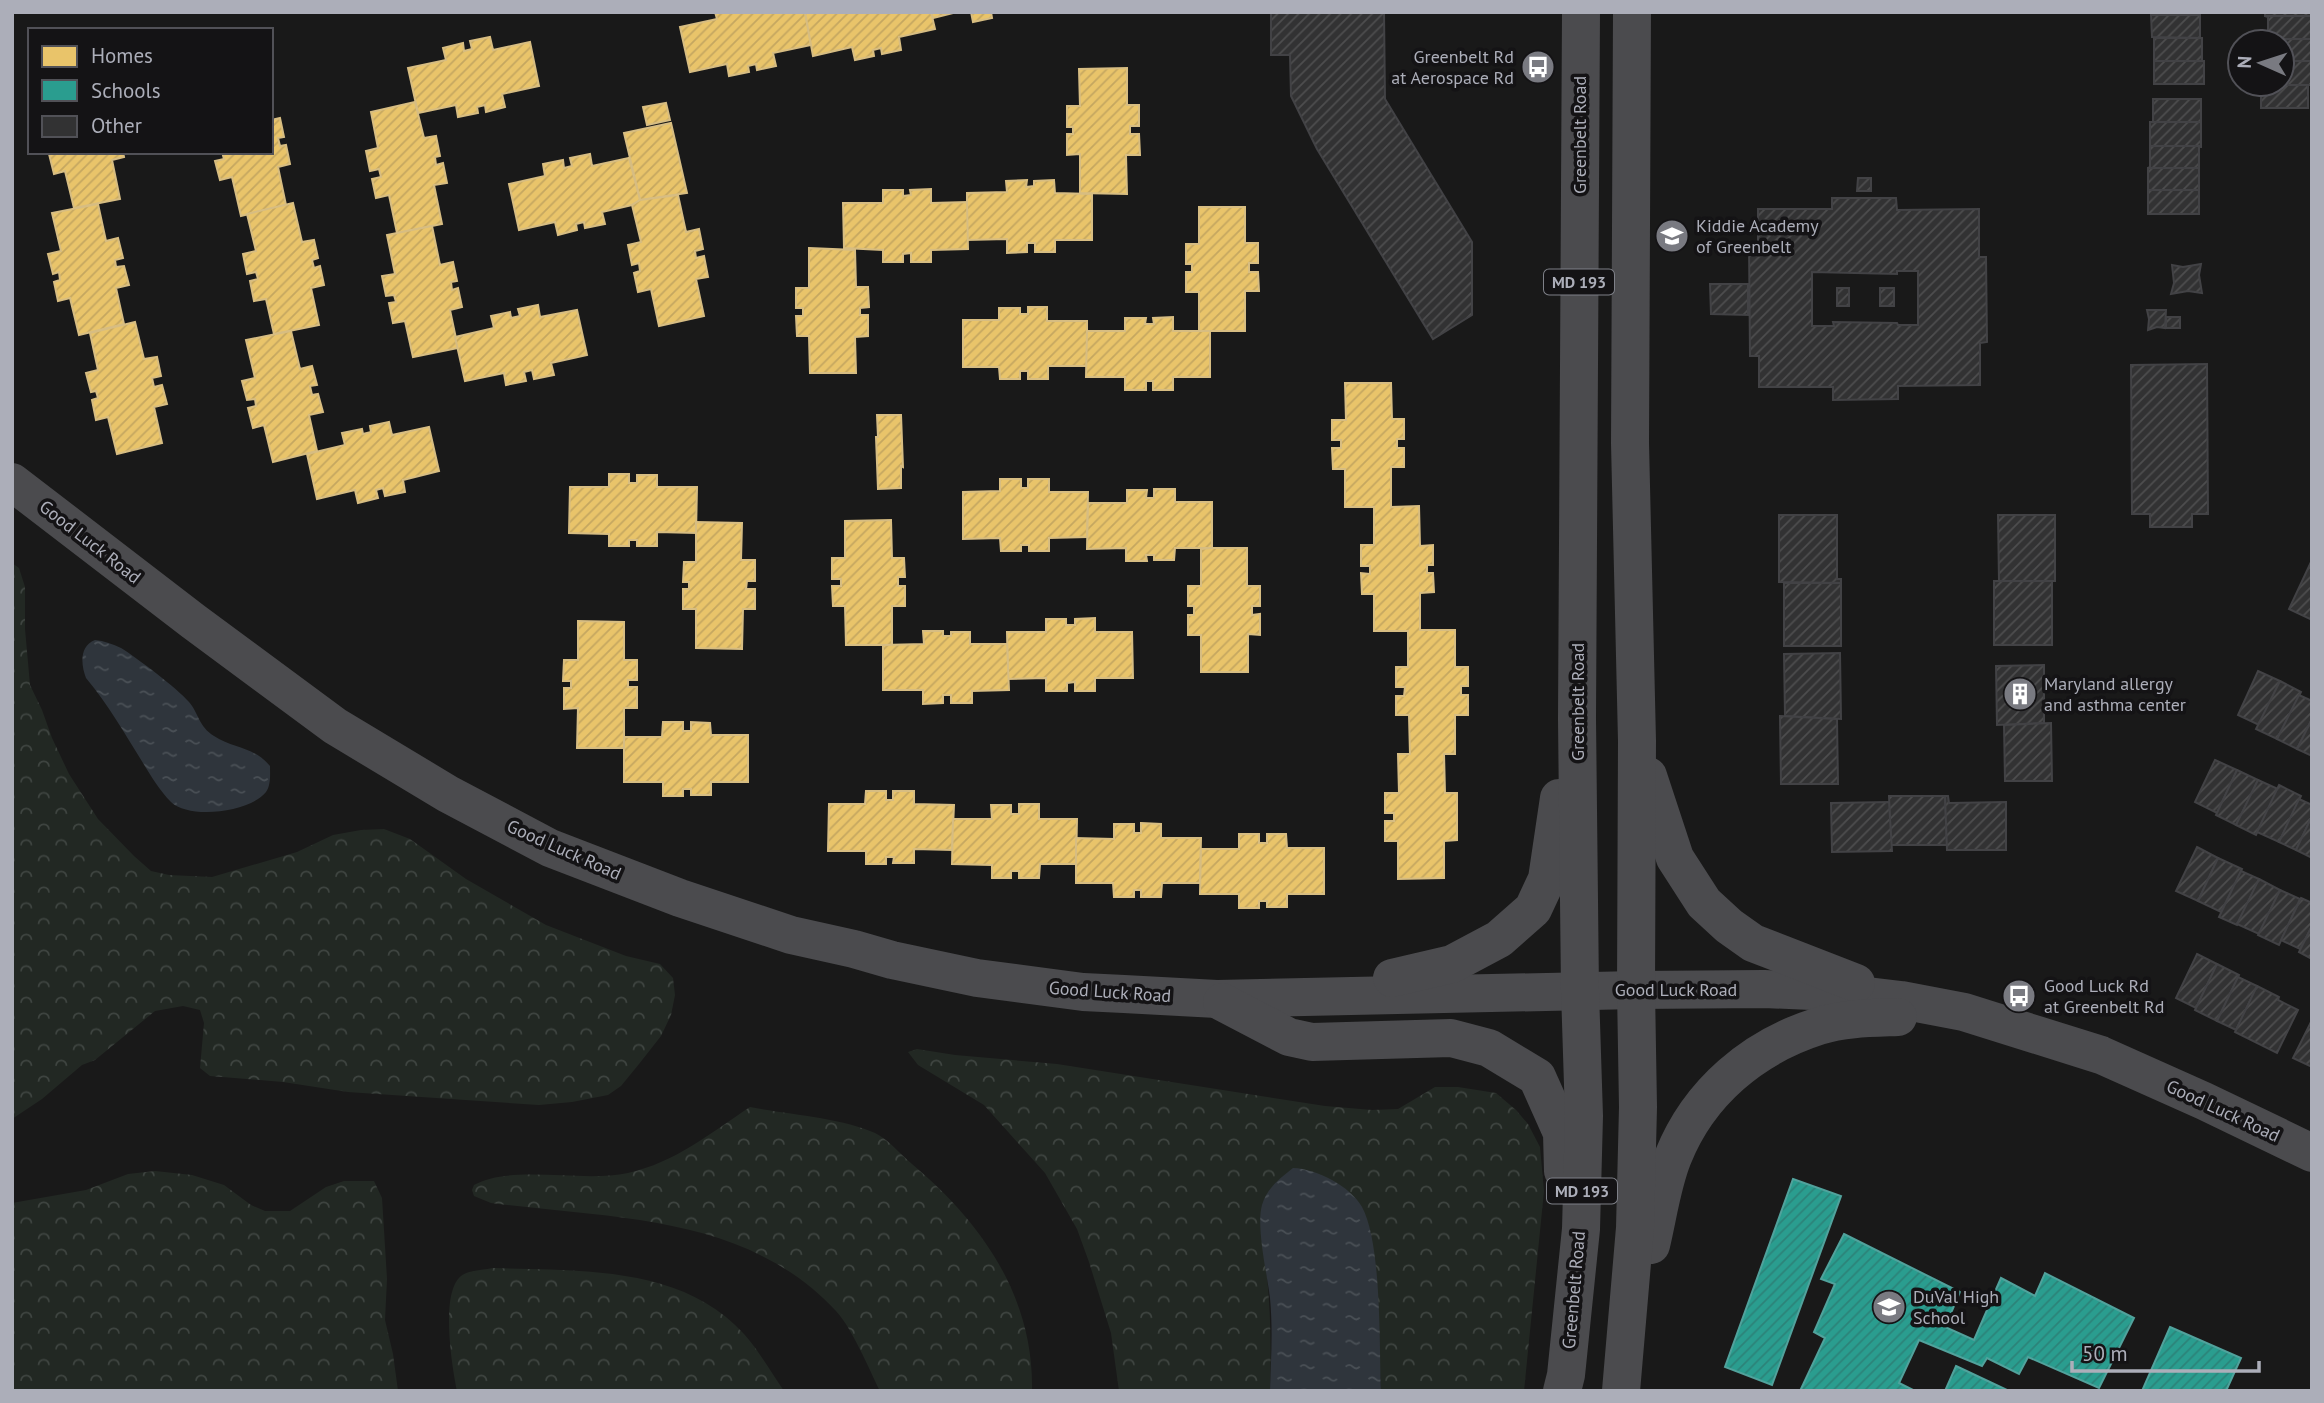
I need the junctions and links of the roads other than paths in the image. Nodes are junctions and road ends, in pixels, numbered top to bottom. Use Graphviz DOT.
graph roads {
  1 [pos="1581,12"];
  2 [pos="1632,12"];
  3 [pos="12,482"];
  4 [pos="1578,551"];
  5 [pos="1637,741"];
  6 [pos="1636,989"];
  7 [pos="1580,991"];
  8 [pos="1309,998"];
  9 [pos="1217,999"];
  10 [pos="1901,1000"];
  11 [pos="1964,1012"];
  12 [pos="2312,1153"];
  13 [pos="1621,1382"];
  14 [pos="1545,1391"];
  15 [pos="1562,1391"];
  1 -- 4 [label="main road, Greenbelt Road / MD 193"];
  2 -- 5 [label="main road, MD 193"];
  3 -- 9 [label="main road, Good Luck Road"];
  4 -- 7 [label="main road, Greenbelt Road / MD 193"];
  4 -- 8 [label="main road"];
  5 -- 6 [label="main road, MD 193"];
  5 -- 10 [label="main road"];
  6 -- 7 [label="main road, Good Luck Road"];
  6 -- 10 [label="main road, Good Luck Road"];
  6 -- 13 [label="main road, MD 193"];
  7 -- 8 [label="main road, Good Luck Road"];
  7 -- 15 [label="main road, Greenbelt Road / MD 193"];
  8 -- 9 [label="main road, Good Luck Road"];
  9 -- 14 [label="main road"];
  10 -- 11 [label="main road, Good Luck Road"];
  11 -- 12 [label="main road, Good Luck Road"];
  11 -- 13 [label="main road"];
}
